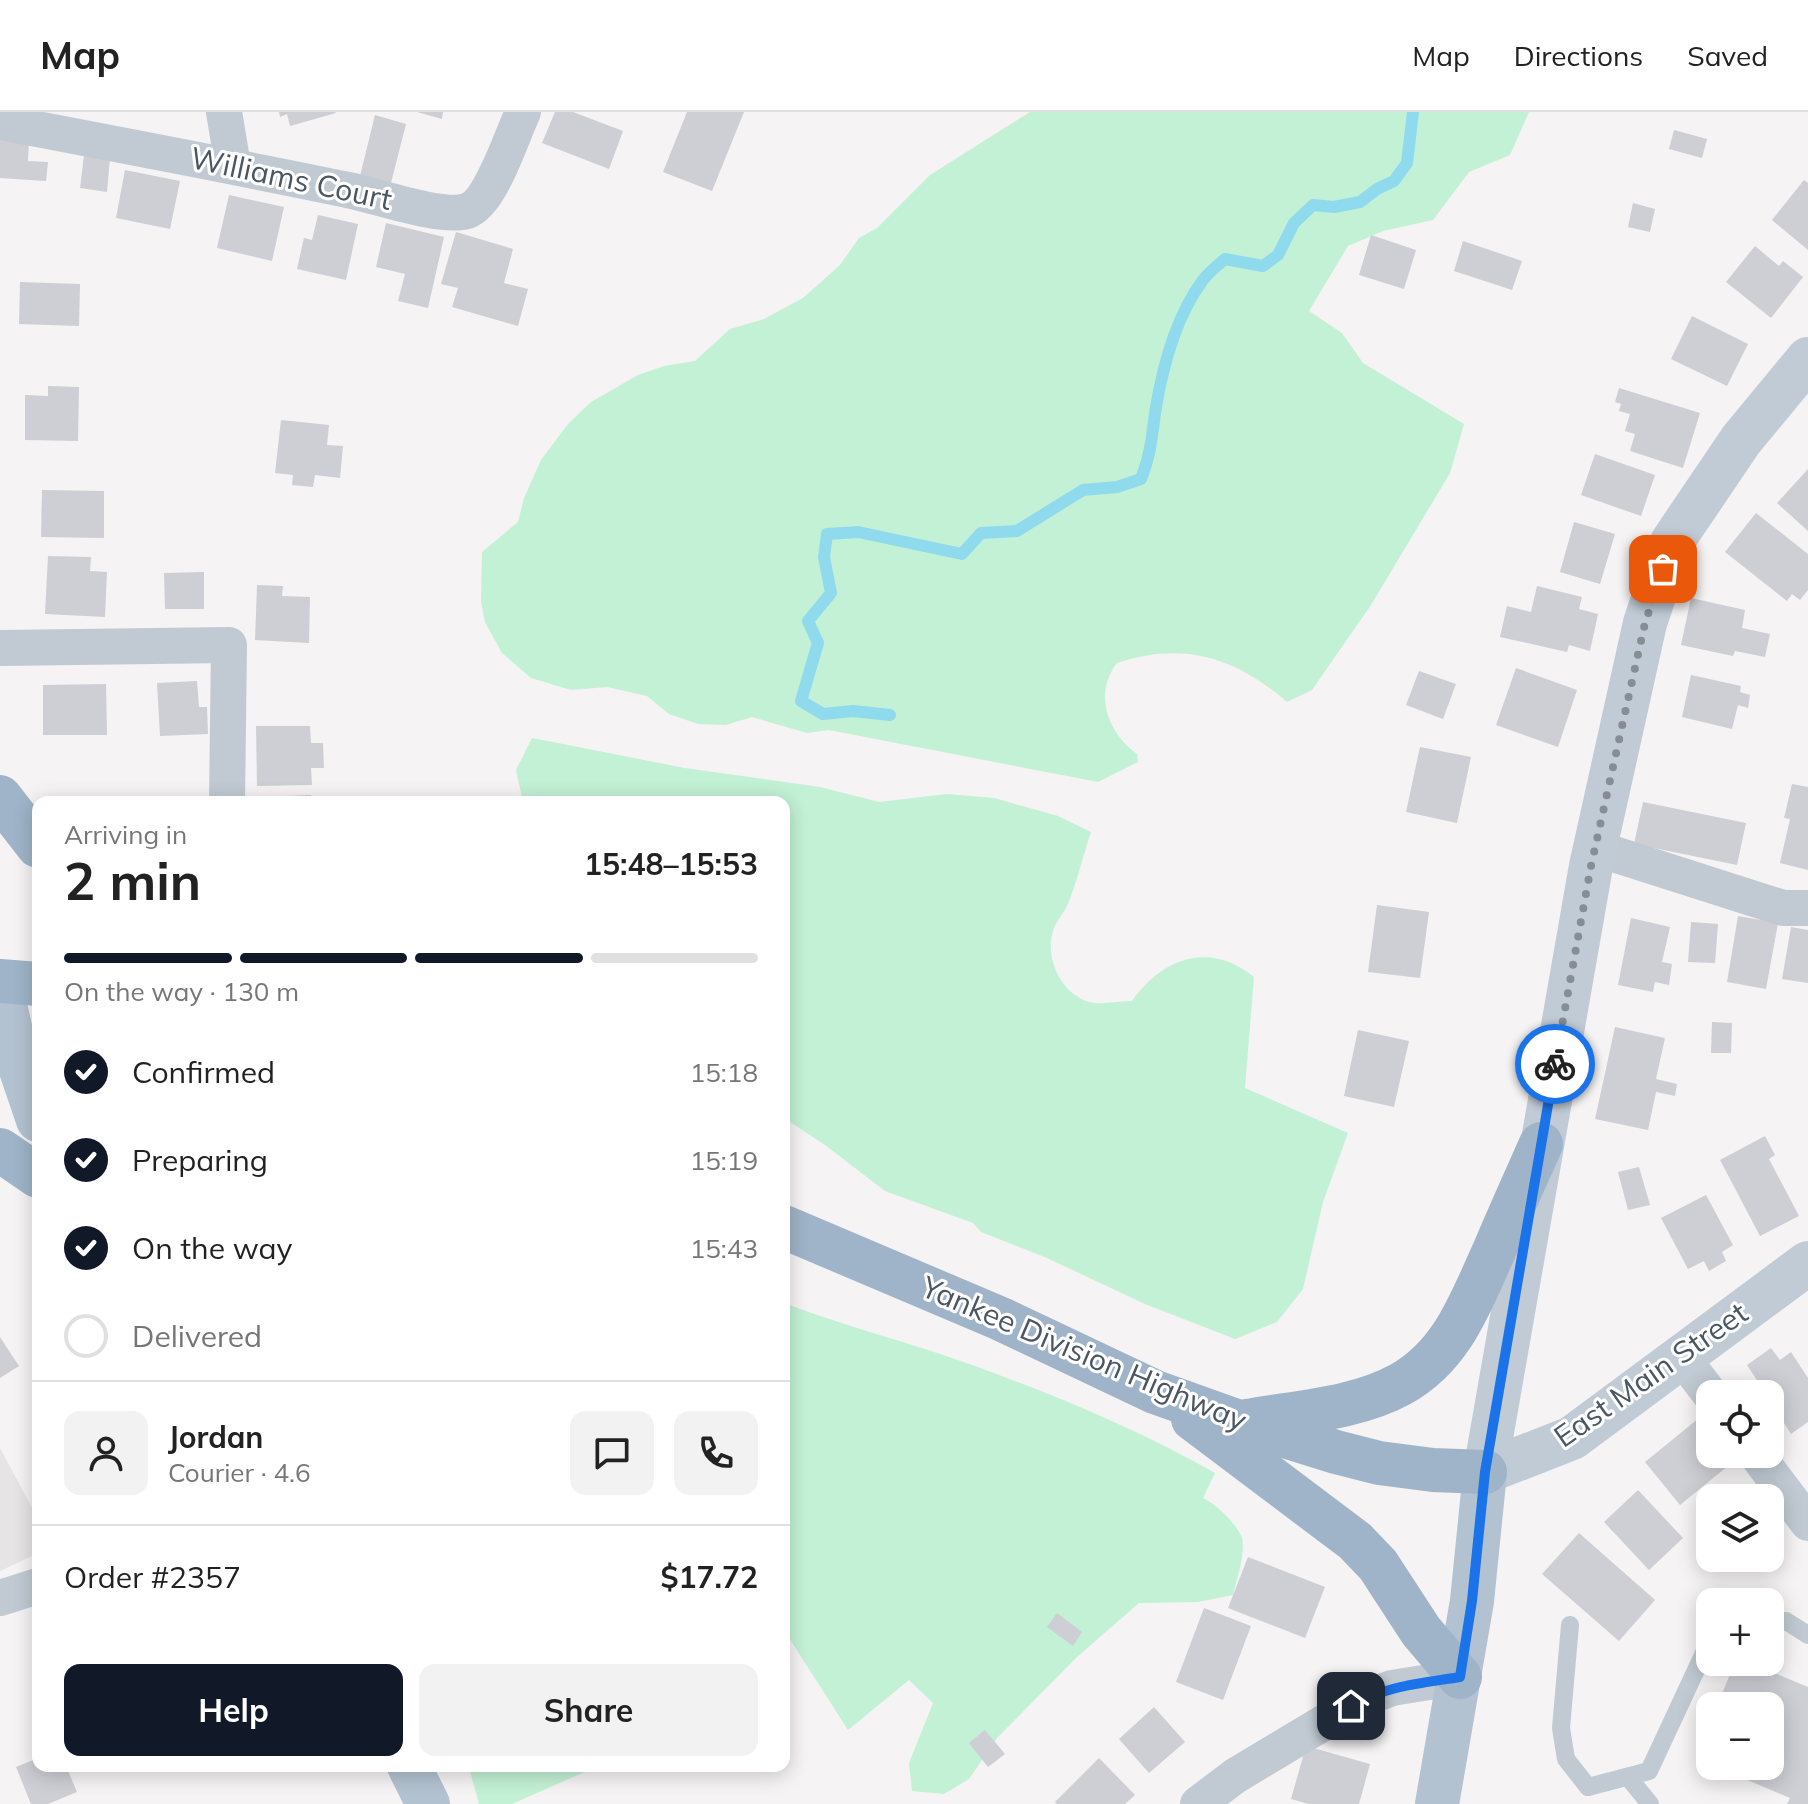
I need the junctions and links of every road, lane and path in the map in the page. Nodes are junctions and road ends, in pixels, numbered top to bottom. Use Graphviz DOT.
graph roads {
  1 [pos="224,112"];
  2 [pos="523,112"];
  3 [pos="0,122"];
  4 [pos="233,166"];
  5 [pos="1808,359"];
  6 [pos="0,648"];
  7 [pos="227,796"];
  8 [pos="0,797"];
  9 [pos="32,838"];
  10 [pos="1595,848"];
  11 [pos="1808,908"];
  12 [pos="0,982"];
  13 [pos="32,984"];
  14 [pos="32,1102"];
  15 [pos="1541,1144"];
  16 [pos="0,1150"];
  17 [pos="32,1172"];
  18 [pos="790,1230"];
  19 [pos="1808,1263"];
  20 [pos="1681,1356"];
  21 [pos="1699,1380"];
  22 [pos="1155,1392"];
  23 [pos="1239,1422"];
  24 [pos="1767,1468"];
  25 [pos="1485,1472"];
  26 [pos="1808,1523"];
  27 [pos="32,1588"];
  28 [pos="0,1598"];
  29 [pos="1784,1622"];
  30 [pos="1570,1625"];
  31 [pos="1808,1635"];
  32 [pos="1696,1670"];
  33 [pos="1460,1677"];
  34 [pos="412,1772"];
  35 [pos="1628,1777"];
  36 [pos="1585,1796"];
  37 [pos="428,1804"];
  38 [pos="1198,1804"];
  39 [pos="1437,1804"];
  40 [pos="1650,1804"];
  1 -- 4 [label="street"];
  2 -- 4 [label="street, Williams Court"];
  3 -- 4 [label="street, Williams Court"];
  5 -- 10 [label="main road"];
  6 -- 7 [label="street"];
  8 -- 9 [label="highway"];
  10 -- 11 [label="street"];
  10 -- 15 [label="main road"];
  12 -- 13 [label="highway"];
  12 -- 14 [label="main road"];
  15 -- 23 [label="highway"];
  15 -- 25 [label="main road"];
  16 -- 17 [label="highway"];
  18 -- 22 [label="highway, Yankee Division Highway"];
  19 -- 20 [label="main road, East Main Street"];
  20 -- 21 [label="street"];
  20 -- 25 [label="main road, East Main Street"];
  22 -- 23 [label="highway, Yankee Division Highway"];
  22 -- 33 [label="highway"];
  23 -- 25 [label="highway, Yankee Division Highway"];
  24 -- 26 [label="street"];
  25 -- 33 [label="main road"];
  27 -- 28 [label="street"];
  29 -- 31 [label="lane"];
  30 -- 36 [label="lane"];
  32 -- 35 [label="lane"];
  33 -- 38 [label="street"];
  33 -- 39 [label="main road"];
  34 -- 37 [label="main road"];
  35 -- 36 [label="lane"];
  35 -- 40 [label="lane"];
}
